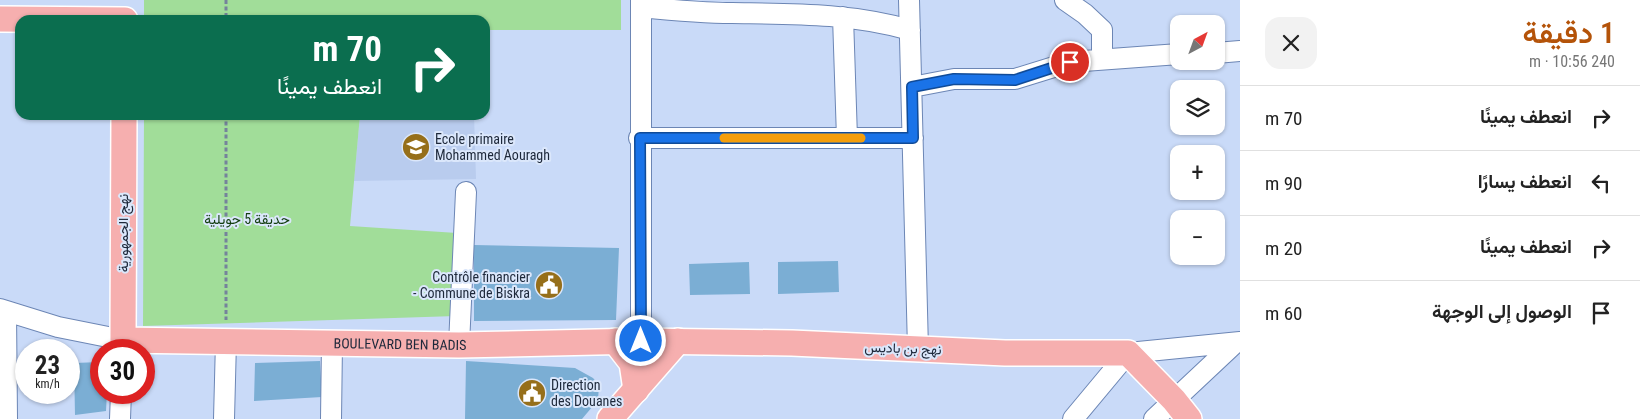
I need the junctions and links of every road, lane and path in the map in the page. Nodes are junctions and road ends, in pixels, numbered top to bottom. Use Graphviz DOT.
graph roads {
  1 [pos="125,0"];
  2 [pos="226,0"];
  3 [pos="909,0"];
  4 [pos="1065,0"];
  5 [pos="641,4"];
  6 [pos="125,15"];
  7 [pos="226,15"];
  8 [pos="842,17"];
  9 [pos="0,19"];
  10 [pos="15,19"];
  11 [pos="910,30"];
  12 [pos="1240,51"];
  13 [pos="1225,52"];
  14 [pos="1170,55"];
  15 [pos="1102,59"];
  16 [pos="912,87"];
  17 [pos="124,120"];
  18 [pos="226,120"];
  19 [pos="640,138"];
  20 [pos="847,138"];
  21 [pos="913,138"];
  22 [pos="466,192"];
  23 [pos="3,310"];
  24 [pos="101,339"];
  25 [pos="122,339"];
  26 [pos="226,341"];
  27 [pos="615,341"];
  28 [pos="641,341"];
  29 [pos="678,341"];
  30 [pos="332,343"];
  31 [pos="1237,343"];
  32 [pos="155,344"];
  33 [pos="459,345"];
  34 [pos="918,348"];
  35 [pos="1128,353"];
  36 [pos="636,390"];
  37 [pos="121,404"];
  38 [pos="1181,410"];
  39 [pos="7,419"];
  40 [pos="120,419"];
  41 [pos="224,419"];
  42 [pos="331,419"];
  43 [pos="610,419"];
  44 [pos="1073,419"];
  45 [pos="1154,419"];
  1 -- 6 [label="main road"];
  2 -- 7 [label="path"];
  3 -- 11 [label="street"];
  4 -- 15 [label="street"];
  5 -- 8 [label="street"];
  5 -- 19 [label="street"];
  8 -- 11 [label="street"];
  8 -- 20 [label="street"];
  9 -- 10 [label="main road"];
  11 -- 16 [label="street"];
  12 -- 13 [label="street"];
  14 -- 15 [label="street"];
  15 -- 16 [label="street"];
  16 -- 21 [label="street"];
  17 -- 25 [label="main road, نهج الجمهورية"];
  18 -- 26 [label="path"];
  19 -- 20 [label="street"];
  19 -- 28 [label="street"];
  20 -- 21 [label="street"];
  21 -- 34 [label="street"];
  22 -- 33 [label="street"];
  23 -- 24 [label="street"];
  23 -- 39 [label="street"];
  26 -- 30 [label="main road, BOULEVARD BEN BADIS"];
  26 -- 32 [label="main road, BOULEVARD BEN BADIS"];
  26 -- 41 [label="street"];
  27 -- 28 [label="main road, BOULEVARD BEN BADIS"];
  27 -- 33 [label="main road, BOULEVARD BEN BADIS"];
  27 -- 36 [label="main road"];
  28 -- 29 [label="main road, BOULEVARD BEN BADIS"];
  29 -- 34 [label="main road, نهج بن باديس"];
  29 -- 36 [label="main road"];
  30 -- 33 [label="main road, BOULEVARD BEN BADIS"];
  30 -- 42 [label="street"];
  31 -- 35 [label="street"];
  31 -- 38 [label="street"];
  34 -- 35 [label="main road, نهج بن باديس"];
  35 -- 38 [label="main road"];
  35 -- 44 [label="street"];
  36 -- 43 [label="main road"];
  37 -- 40 [label="street"];
  38 -- 45 [label="street"];
}
